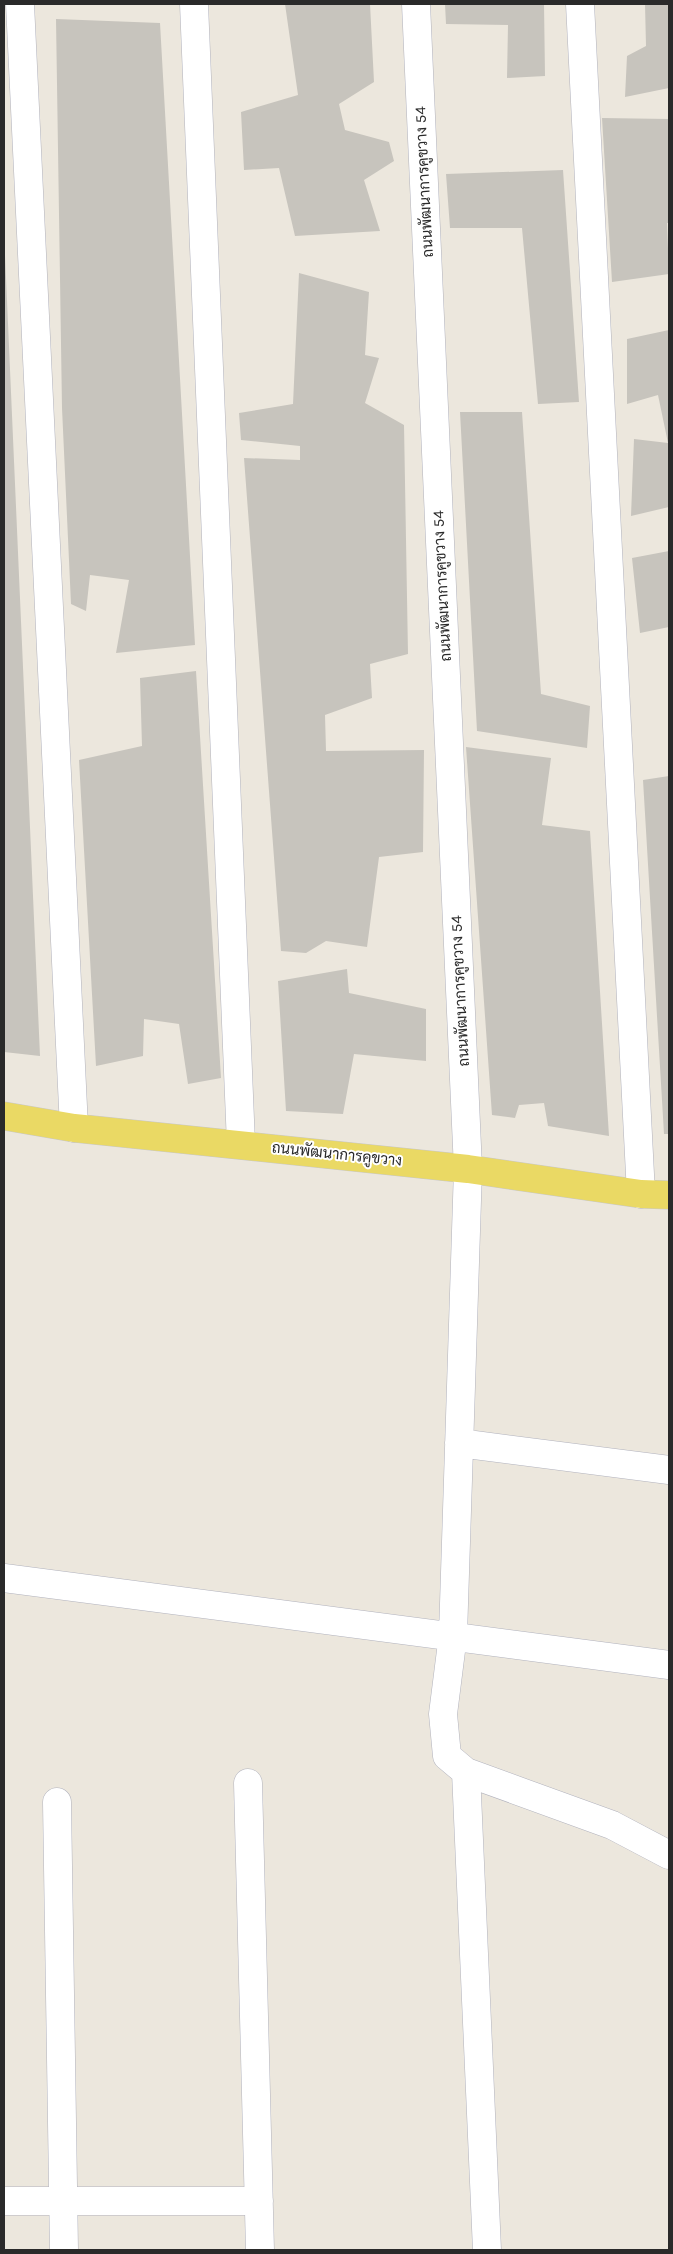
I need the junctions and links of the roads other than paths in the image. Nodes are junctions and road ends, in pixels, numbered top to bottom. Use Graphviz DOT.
graph roads {
  1 [pos="20,4"];
  2 [pos="194,4"];
  3 [pos="416,4"];
  4 [pos="580,4"];
  5 [pos="4,1116"];
  6 [pos="74,1128"];
  7 [pos="241,1144"];
  8 [pos="468,1168"];
  9 [pos="641,1194"];
  10 [pos="669,1195"];
  11 [pos="459,1443"];
  12 [pos="669,1470"];
  13 [pos="4,1578"];
  14 [pos="453,1635"];
  15 [pos="669,1665"];
  16 [pos="466,1772"];
  17 [pos="248,1783"];
  18 [pos="57,1802"];
  19 [pos="669,1854"];
  20 [pos="4,2201"];
  21 [pos="63,2201"];
  22 [pos="260,2201"];
  23 [pos="64,2250"];
  24 [pos="260,2250"];
  25 [pos="487,2250"];
  1 -- 6 [label="street"];
  2 -- 7 [label="street"];
  3 -- 8 [label="street, ถนนพัฒนาการคูขวาง 54"];
  4 -- 9 [label="street"];
  5 -- 6 [label="main road, ถนนพัฒนาการคูขวาง"];
  6 -- 7 [label="main road, ถนนพัฒนาการคูขวาง"];
  7 -- 8 [label="main road, ถนนพัฒนาการคูขวาง"];
  8 -- 9 [label="main road, ถนนพัฒนาการคูขวาง"];
  8 -- 11 [label="street, ถนนพัฒนาการคูขวาง 54"];
  9 -- 10 [label="main road, ถนนพัฒนาการคูขวาง"];
  11 -- 12 [label="street"];
  11 -- 14 [label="street, ถนนพัฒนาการคูขวาง 54"];
  13 -- 14 [label="street"];
  14 -- 15 [label="street"];
  14 -- 16 [label="street, ถนนพัฒนาการคูขวาง 54"];
  16 -- 19 [label="street, ถนนพัฒนาการคูขวาง 54"];
  16 -- 25 [label="street"];
  17 -- 22 [label="street"];
  18 -- 21 [label="street"];
  20 -- 21 [label="street"];
  21 -- 22 [label="street"];
  21 -- 23 [label="street"];
  22 -- 24 [label="street"];
}
